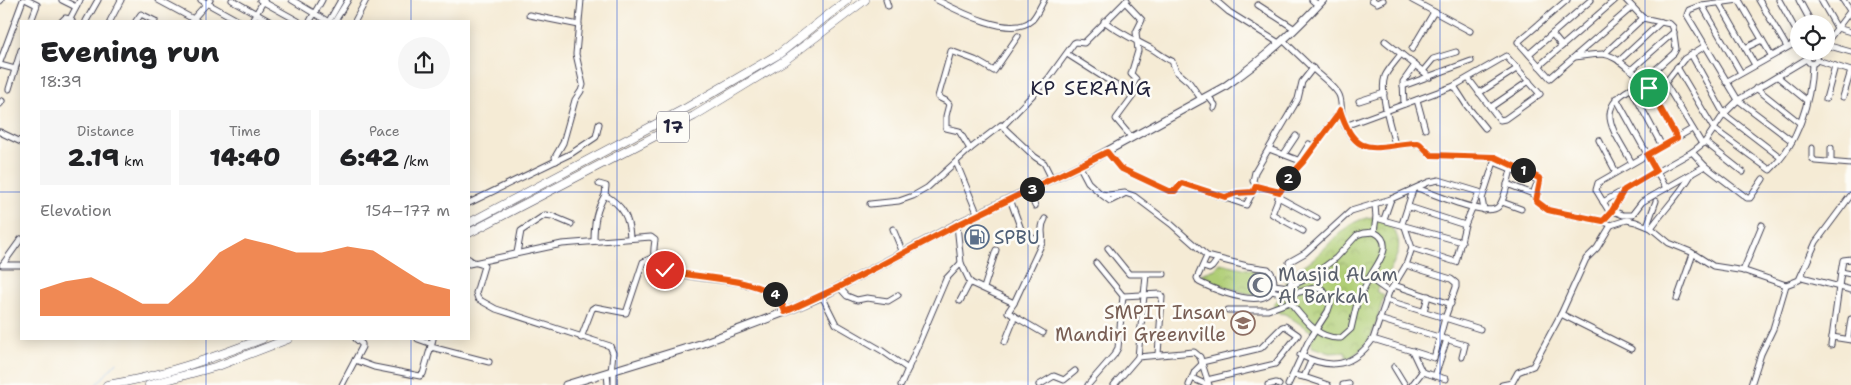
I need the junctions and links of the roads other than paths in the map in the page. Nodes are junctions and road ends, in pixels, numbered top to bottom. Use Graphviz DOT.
graph roads {
  1 [pos="23,0"];
  2 [pos="27,0"];
  3 [pos="62,0"];
  4 [pos="80,0"];
  5 [pos="98,0"];
  6 [pos="121,0"];
  7 [pos="158,0"];
  8 [pos="201,0"];
  9 [pos="232,0"];
  10 [pos="292,0"];
  11 [pos="305,0"];
  12 [pos="322,0"];
  13 [pos="341,0"];
  14 [pos="348,0"];
  15 [pos="366,0"];
  16 [pos="580,0"];
  17 [pos="848,0"];
  18 [pos="865,0"];
  19 [pos="886,0"];
  20 [pos="937,0"];
  21 [pos="1044,0"];
  22 [pos="1312,0"];
  23 [pos="1372,0"];
  24 [pos="1383,0"];
  25 [pos="1567,0"];
  26 [pos="1591,0"];
  27 [pos="1615,0"];
  28 [pos="1626,0"];
  29 [pos="1739,0"];
  30 [pos="1759,0"];
  31 [pos="1779,0"];
  32 [pos="1799,0"];
  33 [pos="1821,0"];
  34 [pos="1842,0"];
  35 [pos="263,1"];
  36 [pos="1126,1"];
  37 [pos="1217,1"];
  38 [pos="1414,1"];
  39 [pos="209,2"];
  40 [pos="1720,2"];
  41 [pos="1321,3"];
  42 [pos="1258,5"];
  43 [pos="1702,5"];
  44 [pos="302,6"];
  45 [pos="888,6"];
  46 [pos="76,7"];
  47 [pos="1632,7"];
  48 [pos="1434,12"];
  49 [pos="1851,12"];
  50 [pos="256,14"];
  51 [pos="314,14"];
  52 [pos="529,14"];
  53 [pos="1807,15"];
  54 [pos="1642,18"];
  55 [pos="32,20"];
  56 [pos="71,20"];
  57 [pos="87,20"];
  58 [pos="111,20"];
  59 [pos="137,20"];
  60 [pos="153,20"];
  61 [pos="194,20"];
  62 [pos="237,20"];
  63 [pos="253,20"];
  64 [pos="267,20"];
  65 [pos="296,20"];
  66 [pos="311,20"];
  67 [pos="326,20"];
  68 [pos="329,20"];
  69 [pos="336,20"];
  70 [pos="355,20"];
  71 [pos="1790,20"];
  72 [pos="1104,21"];
  73 [pos="1661,22"];
  74 [pos="579,25"];
  75 [pos="1837,28"];
  76 [pos="1295,29"];
  77 [pos="1470,31"];
  78 [pos="1835,31"];
  79 [pos="1674,32"];
  80 [pos="1851,32"];
  81 [pos="1552,34"];
  82 [pos="1018,36"];
  83 [pos="1762,40"];
  84 [pos="1136,41"];
  85 [pos="1385,41"];
  86 [pos="1281,42"];
  87 [pos="1562,46"];
  88 [pos="1705,46"];
  89 [pos="1790,46"];
  90 [pos="1787,47"];
  91 [pos="1835,47"];
  92 [pos="1745,48"];
  93 [pos="1412,49"];
  94 [pos="1456,52"];
  95 [pos="1851,52"];
  96 [pos="20,54"];
  97 [pos="1067,54"];
  98 [pos="1401,54"];
  99 [pos="1529,54"];
  100 [pos="1604,54"];
  101 [pos="1691,54"];
  102 [pos="1771,55"];
  103 [pos="1574,57"];
  104 [pos="1806,60"];
  105 [pos="1812,60"];
  106 [pos="1822,60"];
  107 [pos="1471,61"];
  108 [pos="1619,61"];
  109 [pos="0,64"];
  110 [pos="1415,65"];
  111 [pos="1755,65"];
  112 [pos="1539,66"];
  113 [pos="1677,66"];
  114 [pos="1835,66"];
  115 [pos="1313,68"];
  116 [pos="1518,68"];
  117 [pos="16,69"];
  118 [pos="1632,69"];
  119 [pos="1423,71"];
  120 [pos="1741,73"];
  121 [pos="1430,77"];
  122 [pos="1778,77"];
  123 [pos="1468,78"];
  124 [pos="1529,81"];
  125 [pos="1726,82"];
  126 [pos="1665,83"];
  127 [pos="1403,86"];
  128 [pos="1454,86"];
  129 [pos="1631,88"];
  130 [pos="1649,88"];
  131 [pos="1756,88"];
  132 [pos="9,89"];
  133 [pos="1130,92"];
  134 [pos="1384,93"];
  135 [pos="1479,93"];
  136 [pos="1205,98"];
  137 [pos="1616,98"];
  138 [pos="1843,98"];
  139 [pos="1826,99"];
  140 [pos="1416,100"];
  141 [pos="1738,100"];
  142 [pos="1806,100"];
  143 [pos="1359,101"];
  144 [pos="1404,104"];
  145 [pos="1491,107"];
  146 [pos="1214,108"];
  147 [pos="1340,110"];
  148 [pos="1387,111"];
  149 [pos="1724,114"];
  150 [pos="1800,123"];
  151 [pos="599,124"];
  152 [pos="1002,125"];
  153 [pos="1345,126"];
  154 [pos="1485,128"];
  155 [pos="1692,129"];
  156 [pos="1714,129"];
  157 [pos="1424,130"];
  158 [pos="0,132"];
  159 [pos="1296,136"];
  160 [pos="1132,138"];
  161 [pos="1677,138"];
  162 [pos="1599,140"];
  163 [pos="20,142"];
  164 [pos="1792,142"];
  165 [pos="1703,143"];
  166 [pos="1309,144"];
  167 [pos="1395,145"];
  168 [pos="1662,146"];
  169 [pos="970,148"];
  170 [pos="1812,148"];
  171 [pos="1831,148"];
  172 [pos="1269,149"];
  173 [pos="1107,152"];
  174 [pos="1692,152"];
  175 [pos="1284,154"];
  176 [pos="1647,155"];
  177 [pos="1780,157"];
  178 [pos="556,161"];
  179 [pos="1301,161"];
  180 [pos="956,162"];
  181 [pos="1831,162"];
  182 [pos="1632,163"];
  183 [pos="1851,164"];
  184 [pos="1079,165"];
  185 [pos="1705,166"];
  186 [pos="1511,170"];
  187 [pos="1656,171"];
  188 [pos="1616,172"];
  189 [pos="1743,172"];
  190 [pos="1692,173"];
  191 [pos="1052,179"];
  192 [pos="1763,179"];
  193 [pos="599,184"];
  194 [pos="1507,184"];
  195 [pos="1256,186"];
  196 [pos="1666,188"];
  197 [pos="1415,189"];
  198 [pos="1029,190"];
  199 [pos="1624,190"];
  200 [pos="1253,192"];
  201 [pos="1279,194"];
  202 [pos="605,195"];
  203 [pos="1851,195"];
  204 [pos="1225,197"];
  205 [pos="1391,198"];
  206 [pos="1010,199"];
  207 [pos="1656,200"];
  208 [pos="1502,202"];
  209 [pos="1603,202"];
  210 [pos="470,203"];
  211 [pos="870,204"];
  212 [pos="1375,204"];
  213 [pos="1036,206"];
  214 [pos="1409,207"];
  215 [pos="1477,209"];
  216 [pos="1521,209"];
  217 [pos="1611,212"];
  218 [pos="978,214"];
  219 [pos="1317,218"];
  220 [pos="1376,218"];
  221 [pos="1045,219"];
  222 [pos="1384,219"];
  223 [pos="1603,221"];
  224 [pos="470,222"];
  225 [pos="571,224"];
  226 [pos="957,225"];
  227 [pos="1465,225"];
  228 [pos="1611,225"];
  229 [pos="1762,225"];
  230 [pos="1403,226"];
  231 [pos="1649,227"];
  232 [pos="893,229"];
  233 [pos="1304,231"];
  234 [pos="470,232"];
  235 [pos="1374,232"];
  236 [pos="630,237"];
  237 [pos="20,240"];
  238 [pos="594,241"];
  239 [pos="1462,242"];
  240 [pos="1042,243"];
  241 [pos="1108,248"];
  242 [pos="1412,248"];
  243 [pos="996,250"];
  244 [pos="517,253"];
  245 [pos="903,253"];
  246 [pos="1693,254"];
  247 [pos="1207,256"];
  248 [pos="654,258"];
  249 [pos="1851,259"];
  250 [pos="1218,260"];
  251 [pos="470,262"];
  252 [pos="1096,263"];
  253 [pos="961,264"];
  254 [pos="1,265"];
  255 [pos="20,265"];
  256 [pos="1406,265"];
  257 [pos="1203,267"];
  258 [pos="1743,271"];
  259 [pos="1841,272"];
  260 [pos="1146,274"];
  261 [pos="1164,274"];
  262 [pos="1851,274"];
  263 [pos="1802,277"];
  264 [pos="1369,278"];
  265 [pos="970,282"];
  266 [pos="1786,284"];
  267 [pos="1394,285"];
  268 [pos="1282,286"];
  269 [pos="839,287"];
  270 [pos="1840,287"];
  271 [pos="984,288"];
  272 [pos="1851,290"];
  273 [pos="1274,292"];
  274 [pos="1389,292"];
  275 [pos="898,295"];
  276 [pos="1144,295"];
  277 [pos="1285,295"];
  278 [pos="822,296"];
  279 [pos="1123,296"];
  280 [pos="1428,296"];
  281 [pos="1677,299"];
  282 [pos="1386,300"];
  283 [pos="960,301"];
  284 [pos="1014,302"];
  285 [pos="1290,302"];
  286 [pos="1451,304"];
  287 [pos="1228,310"];
  288 [pos="1424,311"];
  289 [pos="785,312"];
  290 [pos="1561,314"];
  291 [pos="1014,316"];
  292 [pos="1445,318"];
  293 [pos="1851,319"];
  294 [pos="1379,320"];
  295 [pos="1480,329"];
  296 [pos="1316,330"];
  297 [pos="1043,333"];
  298 [pos="1832,337"];
  299 [pos="581,338"];
  300 [pos="1440,338"];
  301 [pos="1374,339"];
  302 [pos="1850,339"];
  303 [pos="259,340"];
  304 [pos="285,340"];
  305 [pos="357,340"];
  306 [pos="1447,340"];
  307 [pos="1005,342"];
  308 [pos="432,343"];
  309 [pos="1831,345"];
  310 [pos="1631,349"];
  311 [pos="1412,351"];
  312 [pos="1158,354"];
  313 [pos="1300,356"];
  314 [pos="1138,357"];
  315 [pos="1462,357"];
  316 [pos="355,360"];
  317 [pos="1311,361"];
  318 [pos="489,362"];
  319 [pos="1202,363"];
  320 [pos="1394,367"];
  321 [pos="908,369"];
  322 [pos="1075,371"];
  323 [pos="611,372"];
  324 [pos="1422,372"];
  325 [pos="1292,375"];
  326 [pos="1436,376"];
  327 [pos="1304,377"];
  328 [pos="1192,378"];
  329 [pos="1446,379"];
  330 [pos="1090,383"];
  331 [pos="1208,383"];
  332 [pos="1349,384"];
  333 [pos="107,385"];
  334 [pos="149,385"];
  335 [pos="342,385"];
  336 [pos="566,385"];
  337 [pos="608,385"];
  338 [pos="614,385"];
  339 [pos="901,385"];
  340 [pos="1039,385"];
  341 [pos="1097,385"];
  342 [pos="1114,385"];
  343 [pos="1189,385"];
  344 [pos="1268,385"];
  345 [pos="1279,385"];
  346 [pos="1288,385"];
  347 [pos="1328,385"];
  348 [pos="1343,385"];
  349 [pos="1405,385"];
  350 [pos="1412,385"];
  351 [pos="1502,385"];
  352 [pos="1752,385"];
  1 -- 109 [label="street"];
  2 -- 55 [label="street"];
  3 -- 46 [label="street"];
  4 -- 46 [label="street"];
  5 -- 57 [label="street"];
  6 -- 58 [label="street"];
  7 -- 61 [label="street"];
  8 -- 39 [label="street"];
  9 -- 50 [label="street"];
  10 -- 44 [label="street"];
  11 -- 44 [label="street"];
  12 -- 51 [label="street"];
  13 -- 68 [label="street"];
  14 -- 69 [label="street"];
  15 -- 70 [label="street"];
  16 -- 74 [label="street"];
  17 -- 224 [label="highway, 17"];
  18 -- 234 [label="highway, 17"];
  19 -- 45 [label="street"];
  20 -- 21 [label="street"];
  22 -- 41 [label="street"];
  23 -- 24 [label="street"];
  25 -- 99 [label="street"];
  26 -- 81 [label="street"];
  27 -- 87 [label="street"];
  28 -- 47 [label="street"];
  29 -- 40 [label="street"];
  29 -- 83 [label="street"];
  30 -- 90 [label="street"];
  31 -- 71 [label="street"];
  32 -- 53 [label="street"];
  33 -- 75 [label="street"];
  34 -- 49 [label="street"];
  35 -- 50 [label="street"];
  35 -- 65 [label="street"];
  36 -- 72 [label="street"];
  36 -- 84 [label="street"];
  37 -- 86 [label="street"];
  38 -- 48 [label="street"];
  39 -- 61 [label="street"];
  39 -- 62 [label="street"];
  40 -- 43 [label="street"];
  40 -- 92 [label="street"];
  41 -- 76 [label="main road"];
  42 -- 76 [label="street"];
  43 -- 88 [label="street"];
  43 -- 120 [label="street"];
  44 -- 51 [label="street"];
  46 -- 56 [label="street"];
  47 -- 54 [label="street"];
  47 -- 103 [label="street"];
  48 -- 77 [label="street"];
  48 -- 93 [label="street"];
  49 -- 75 [label="street"];
  50 -- 63 [label="street"];
  50 -- 64 [label="street"];
  51 -- 66 [label="street"];
  51 -- 67 [label="street"];
  52 -- 74 [label="street"];
  54 -- 73 [label="street"];
  54 -- 100 [label="street"];
  59 -- 60 [label="street"];
  72 -- 84 [label="street"];
  72 -- 97 [label="street"];
  73 -- 79 [label="street"];
  73 -- 108 [label="street"];
  74 -- 178 [label="street"];
  75 -- 78 [label="street"];
  75 -- 80 [label="street"];
  76 -- 86 [label="main road"];
  79 -- 118 [label="street"];
  79 -- 118 [label="street"];
  81 -- 87 [label="street"];
  81 -- 99 [label="street"];
  82 -- 169 [label="street"];
  83 -- 92 [label="street"];
  83 -- 102 [label="street"];
  84 -- 133 [label="street"];
  84 -- 136 [label="street"];
  85 -- 98 [label="street"];
  86 -- 115 [label="street"];
  86 -- 136 [label="main road"];
  87 -- 112 [label="street"];
  88 -- 101 [label="street"];
  88 -- 125 [label="street"];
  89 -- 90 [label="street"];
  90 -- 102 [label="street"];
  91 -- 95 [label="street"];
  92 -- 111 [label="street"];
  94 -- 119 [label="street"];
  96 -- 117 [label="street"];
  97 -- 133 [label="street"];
  97 -- 152 [label="street"];
  98 -- 110 [label="street"];
  98 -- 134 [label="street"];
  99 -- 112 [label="street"];
  100 -- 103 [label="street"];
  100 -- 108 [label="street"];
  101 -- 113 [label="street"];
  101 -- 149 [label="street"];
  102 -- 111 [label="street"];
  103 -- 112 [label="street"];
  104 -- 122 [label="street"];
  105 -- 142 [label="street"];
  106 -- 114 [label="street"];
  107 -- 121 [label="street"];
  108 -- 118 [label="street"];
  109 -- 117 [label="street"];
  110 -- 119 [label="street"];
  110 -- 127 [label="street"];
  111 -- 120 [label="street"];
  113 -- 126 [label="street"];
  113 -- 156 [label="street"];
  114 -- 138 [label="street"];
  114 -- 139 [label="street"];
  115 -- 147 [label="street"];
  115 -- 172 [label="street"];
  116 -- 123 [label="street"];
  116 -- 124 [label="street"];
  116 -- 135 [label="street"];
  117 -- 132 [label="street"];
  119 -- 121 [label="street"];
  120 -- 125 [label="street"];
  121 -- 127 [label="street"];
  122 -- 131 [label="street"];
  122 -- 142 [label="street"];
  123 -- 128 [label="street"];
  123 -- 135 [label="street"];
  124 -- 145 [label="street"];
  124 -- 145 [label="street"];
  125 -- 141 [label="street"];
  126 -- 130 [label="street"];
  126 -- 155 [label="street"];
  127 -- 144 [label="street"];
  128 -- 140 [label="street"];
  128 -- 154 [label="street"];
  129 -- 130 [label="street"];
  129 -- 137 [label="street"];
  129 -- 168 [label="street"];
  130 -- 161 [label="street"];
  131 -- 141 [label="street"];
  131 -- 150 [label="street"];
  133 -- 160 [label="street"];
  134 -- 143 [label="street"];
  134 -- 148 [label="street"];
  135 -- 145 [label="street"];
  136 -- 146 [label="street"];
  136 -- 160 [label="main road"];
  137 -- 176 [label="street"];
  137 -- 182 [label="street"];
  140 -- 144 [label="street"];
  140 -- 157 [label="street"];
  141 -- 149 [label="street"];
  141 -- 164 [label="street"];
  142 -- 150 [label="street"];
  144 -- 148 [label="street"];
  147 -- 153 [label="street"];
  147 -- 179 [label="street"];
  148 -- 153 [label="street"];
  148 -- 167 [label="street"];
  149 -- 156 [label="street"];
  149 -- 177 [label="street"];
  150 -- 164 [label="street"];
  151 -- 178 [label="street"];
  152 -- 169 [label="street"];
  152 -- 191 [label="street"];
  153 -- 167 [label="street"];
  155 -- 161 [label="street"];
  155 -- 165 [label="street"];
  156 -- 165 [label="street"];
  156 -- 177 [label="street"];
  158 -- 163 [label="street"];
  159 -- 175 [label="street"];
  160 -- 173 [label="main road"];
  161 -- 168 [label="street"];
  162 -- 188 [label="street"];
  164 -- 177 [label="street"];
  165 -- 174 [label="street"];
  165 -- 189 [label="street"];
  166 -- 179 [label="street"];
  167 -- 223 [label="street"];
  168 -- 176 [label="street"];
  169 -- 180 [label="street"];
  170 -- 181 [label="street"];
  171 -- 181 [label="street"];
  172 -- 175 [label="street"];
  172 -- 195 [label="street"];
  173 -- 184 [label="main road"];
  173 -- 204 [label="street"];
  174 -- 185 [label="street"];
  174 -- 187 [label="street"];
  175 -- 179 [label="street"];
  176 -- 182 [label="street"];
  176 -- 187 [label="street"];
  178 -- 210 [label="street"];
  179 -- 201 [label="street"];
  180 -- 211 [label="street"];
  180 -- 218 [label="street"];
  181 -- 183 [label="street"];
  182 -- 188 [label="street"];
  184 -- 191 [label="main road"];
  184 -- 247 [label="street"];
  185 -- 190 [label="street"];
  185 -- 192 [label="street"];
  186 -- 194 [label="street"];
  186 -- 194 [label="street"];
  186 -- 215 [label="street"];
  187 -- 196 [label="street"];
  187 -- 199 [label="street"];
  188 -- 209 [label="street"];
  190 -- 196 [label="street"];
  190 -- 231 [label="street"];
  191 -- 198 [label="main road"];
  193 -- 202 [label="street"];
  194 -- 208 [label="street"];
  195 -- 200 [label="street"];
  195 -- 201 [label="street"];
  196 -- 217 [label="street"];
  197 -- 205 [label="street"];
  197 -- 214 [label="street"];
  197 -- 215 [label="street"];
  197 -- 215 [label="street"];
  198 -- 206 [label="main road"];
  198 -- 213 [label="street"];
  199 -- 209 [label="street"];
  199 -- 217 [label="street"];
  200 -- 204 [label="street"];
  200 -- 204 [label="street"];
  201 -- 219 [label="street"];
  201 -- 233 [label="street"];
  202 -- 236 [label="street"];
  202 -- 238 [label="street"];
  203 -- 263 [label="street"];
  205 -- 212 [label="street"];
  205 -- 222 [label="street"];
  206 -- 218 [label="main road"];
  206 -- 240 [label="street"];
  207 -- 231 [label="street"];
  208 -- 215 [label="street"];
  208 -- 216 [label="street"];
  209 -- 217 [label="street"];
  212 -- 220 [label="street"];
  212 -- 268 [label="street"];
  214 -- 227 [label="street"];
  214 -- 230 [label="street"];
  215 -- 227 [label="street"];
  217 -- 223 [label="street"];
  218 -- 226 [label="main road"];
  220 -- 222 [label="street"];
  220 -- 235 [label="street"];
  221 -- 240 [label="street"];
  222 -- 230 [label="street"];
  223 -- 228 [label="street"];
  225 -- 244 [label="street"];
  226 -- 245 [label="main road"];
  226 -- 253 [label="street"];
  227 -- 239 [label="street"];
  228 -- 231 [label="street"];
  228 -- 290 [label="street"];
  229 -- 258 [label="street"];
  230 -- 239 [label="street"];
  230 -- 242 [label="street"];
  231 -- 246 [label="street"];
  232 -- 245 [label="street"];
  235 -- 264 [label="street"];
  235 -- 268 [label="street"];
  236 -- 238 [label="street"];
  236 -- 248 [label="street"];
  237 -- 254 [label="street"];
  238 -- 244 [label="street"];
  239 -- 242 [label="street"];
  240 -- 284 [label="street"];
  241 -- 260 [label="street"];
  242 -- 256 [label="street"];
  243 -- 271 [label="street"];
  244 -- 251 [label="street"];
  245 -- 269 [label="main road"];
  246 -- 258 [label="street"];
  246 -- 281 [label="street"];
  247 -- 250 [label="street"];
  247 -- 257 [label="street"];
  248 -- 289 [label="street"];
  248 -- 299 [label="street"];
  249 -- 259 [label="street"];
  250 -- 257 [label="street"];
  250 -- 268 [label="street"];
  251 -- 299 [label="street"];
  252 -- 279 [label="street"];
  253 -- 265 [label="street"];
  253 -- 321 [label="street"];
  254 -- 255 [label="street"];
  256 -- 267 [label="street"];
  256 -- 286 [label="street"];
  257 -- 273 [label="street"];
  258 -- 266 [label="street"];
  259 -- 262 [label="street"];
  259 -- 270 [label="street"];
  260 -- 261 [label="street"];
  260 -- 276 [label="street"];
  263 -- 266 [label="street"];
  263 -- 270 [label="street"];
  264 -- 274 [label="street"];
  264 -- 296 [label="street"];
  265 -- 271 [label="street"];
  265 -- 283 [label="street"];
  266 -- 352 [label="street"];
  267 -- 274 [label="street"];
  267 -- 280 [label="street"];
  268 -- 273 [label="street"];
  268 -- 277 [label="street"];
  269 -- 275 [label="street"];
  269 -- 278 [label="main road"];
  270 -- 272 [label="street"];
  270 -- 298 [label="street"];
  271 -- 284 [label="street"];
  273 -- 277 [label="street"];
  274 -- 282 [label="street"];
  276 -- 279 [label="street"];
  276 -- 312 [label="street"];
  276 -- 314 [label="street"];
  277 -- 285 [label="street"];
  277 -- 296 [label="street"];
  278 -- 289 [label="main road"];
  278 -- 321 [label="street"];
  279 -- 330 [label="street"];
  280 -- 286 [label="street"];
  280 -- 288 [label="street"];
  282 -- 288 [label="street"];
  282 -- 294 [label="street"];
  284 -- 291 [label="street"];
  285 -- 287 [label="street"];
  285 -- 296 [label="street"];
  286 -- 292 [label="street"];
  288 -- 292 [label="street"];
  289 -- 323 [label="main road"];
  290 -- 310 [label="street"];
  290 -- 351 [label="street"];
  291 -- 297 [label="street"];
  291 -- 307 [label="street"];
  292 -- 295 [label="street"];
  292 -- 300 [label="street"];
  293 -- 302 [label="street"];
  294 -- 300 [label="street"];
  294 -- 301 [label="street"];
  296 -- 313 [label="street"];
  298 -- 302 [label="street"];
  298 -- 309 [label="street"];
  299 -- 323 [label="street"];
  300 -- 306 [label="street"];
  300 -- 311 [label="street"];
  301 -- 311 [label="street"];
  301 -- 317 [label="street"];
  303 -- 333 [label="highway"];
  304 -- 334 [label="highway"];
  305 -- 316 [label="street"];
  306 -- 315 [label="street"];
  306 -- 326 [label="street"];
  308 -- 316 [label="street"];
  308 -- 318 [label="street"];
  311 -- 324 [label="street"];
  312 -- 314 [label="street"];
  312 -- 319 [label="street"];
  313 -- 317 [label="street"];
  313 -- 325 [label="street"];
  314 -- 342 [label="street"];
  316 -- 335 [label="street"];
  317 -- 327 [label="street"];
  319 -- 328 [label="street"];
  319 -- 331 [label="street"];
  319 -- 331 [label="street"];
  320 -- 349 [label="street"];
  321 -- 339 [label="street"];
  322 -- 340 [label="street"];
  323 -- 336 [label="main road"];
  323 -- 337 [label="street"];
  323 -- 338 [label="street"];
  324 -- 326 [label="street"];
  324 -- 350 [label="street"];
  325 -- 327 [label="street"];
  325 -- 346 [label="street"];
  326 -- 329 [label="street"];
  327 -- 347 [label="street"];
  328 -- 331 [label="street"];
  328 -- 343 [label="street"];
  330 -- 341 [label="street"];
  332 -- 348 [label="street"];
  344 -- 345 [label="street"];
}
